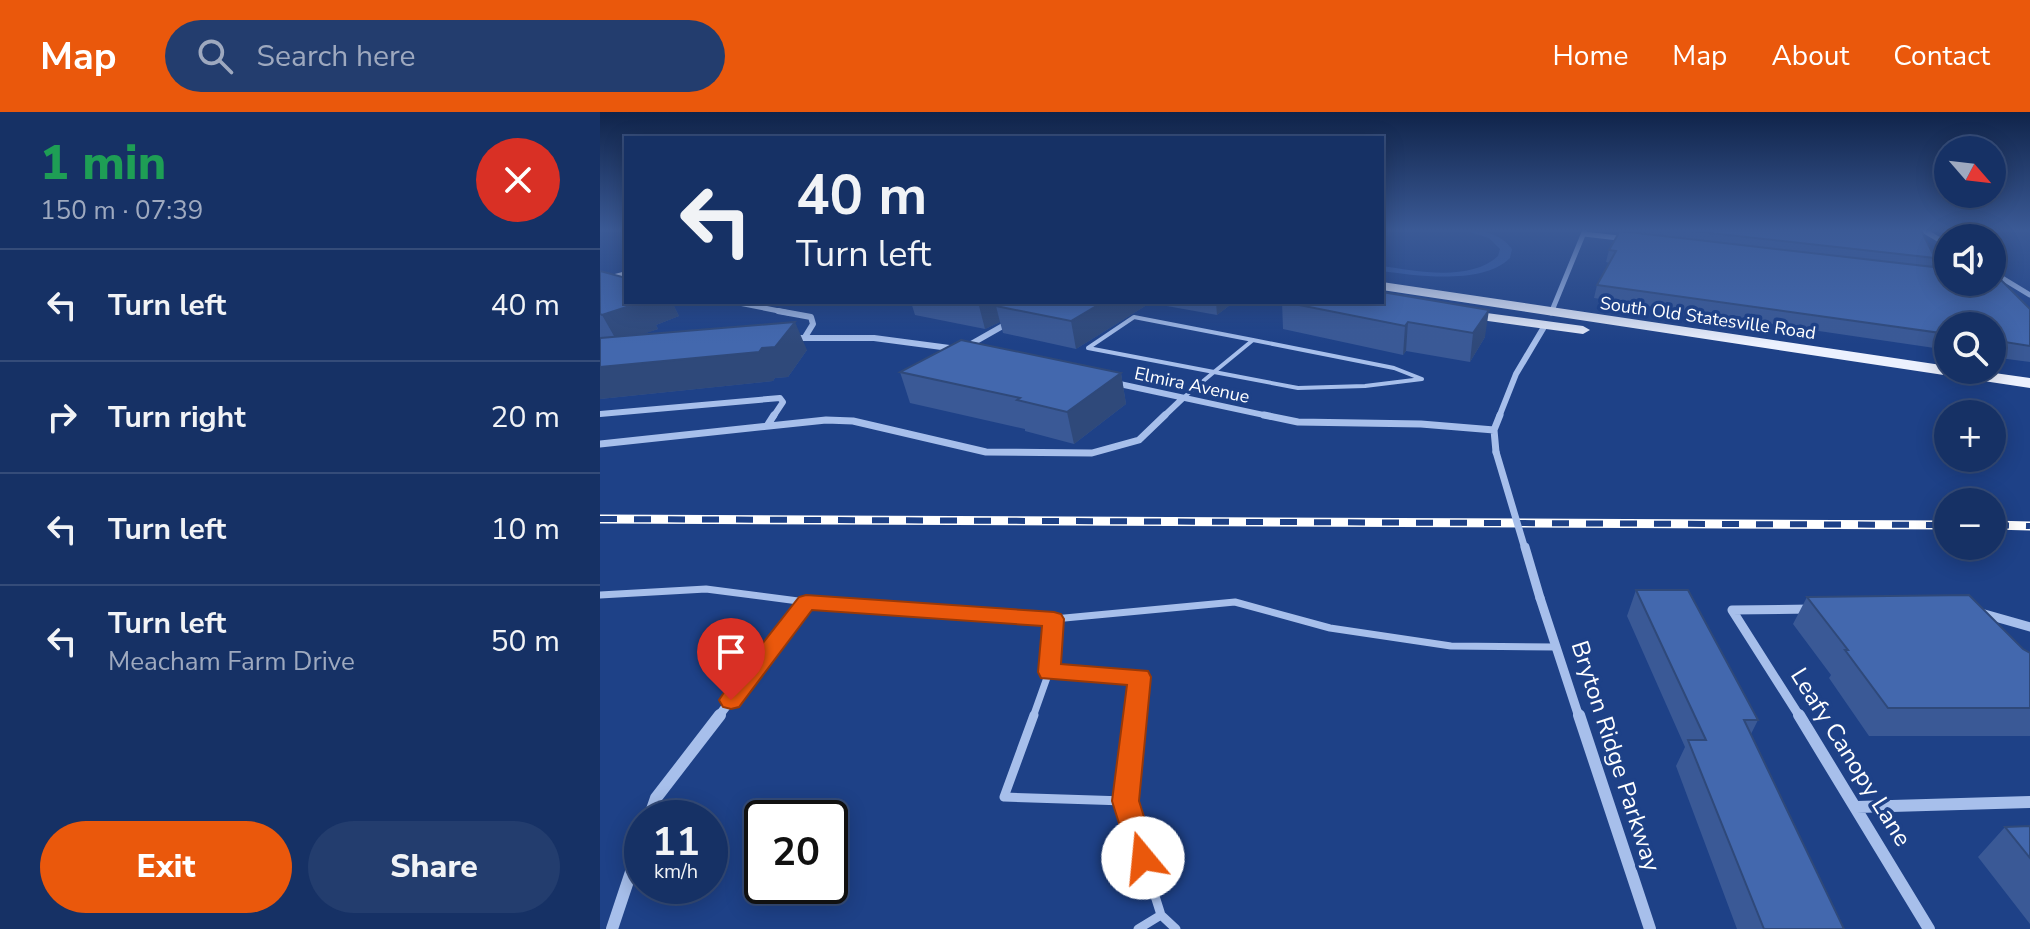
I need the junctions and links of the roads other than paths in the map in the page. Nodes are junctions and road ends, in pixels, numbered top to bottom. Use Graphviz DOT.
graph roads {
  1 [pos="1569,268"];
  2 [pos="624,275"];
  3 [pos="2006,280"];
  4 [pos="600,281"];
  5 [pos="1384,286"];
  6 [pos="2030,295"];
  7 [pos="1384,299"];
  8 [pos="1384,300"];
  9 [pos="1397,303"];
  10 [pos="744,304"];
  11 [pos="1456,313"];
  12 [pos="1548,320"];
  13 [pos="1010,322"];
  14 [pos="805,337"];
  15 [pos="789,338"];
  16 [pos="1253,340"];
  17 [pos="960,350"];
  18 [pos="975,353"];
  19 [pos="1214,372"];
  20 [pos="1108,382"];
  21 [pos="2030,383"];
  22 [pos="2030,395"];
  23 [pos="1183,398"];
  24 [pos="600,414"];
  25 [pos="767,426"];
  26 [pos="1494,430"];
  27 [pos="600,444"];
  28 [pos="600,595"];
  29 [pos="806,602"];
  30 [pos="1823,609"];
  31 [pos="1974,611"];
  32 [pos="1054,619"];
  33 [pos="2030,627"];
  34 [pos="1556,647"];
  35 [pos="1049,672"];
  36 [pos="655,800"];
  37 [pos="1125,801"];
  38 [pos="2030,802"];
  39 [pos="1857,807"];
  40 [pos="624,893"];
  41 [pos="1161,915"];
  42 [pos="612,929"];
  43 [pos="1138,929"];
  44 [pos="1176,929"];
  45 [pos="1650,929"];
  46 [pos="1929,929"];
  1 -- 12 [label="street"];
  2 -- 4 [label="street"];
  3 -- 6 [label="street"];
  5 -- 12 [label="main road, South Old Statesville Road"];
  7 -- 12 [label="main road"];
  8 -- 9 [label="main road"];
  10 -- 14 [label="street"];
  11 -- 12 [label="main road, South Old Statesville Road"];
  12 -- 21 [label="main road, South Old Statesville Road"];
  12 -- 22 [label="main road, South Old Statesville Road"];
  12 -- 26 [label="street"];
  13 -- 17 [label="street"];
  14 -- 15 [label="street"];
  14 -- 17 [label="street"];
  16 -- 19 [label="lane"];
  16 -- 19 [label="lane"];
  16 -- 19 [label="lane"];
  17 -- 18 [label="street"];
  19 -- 23 [label="lane"];
  20 -- 23 [label="street, Elmira Avenue"];
  23 -- 25 [label="street"];
  23 -- 26 [label="street, Elmira Avenue"];
  24 -- 25 [label="street"];
  25 -- 27 [label="street"];
  26 -- 34 [label="street, Bryton Ridge Parkway, bridge"];
  28 -- 29 [label="lane"];
  29 -- 32 [label="lane"];
  29 -- 36 [label="street"];
  30 -- 39 [label="street, Leafy Canopy Lane"];
  31 -- 33 [label="street"];
  32 -- 34 [label="lane"];
  32 -- 35 [label="lane"];
  34 -- 45 [label="street, Bryton Ridge Parkway"];
  35 -- 37 [label="lane"];
  35 -- 37 [label="lane"];
  37 -- 41 [label="lane"];
  38 -- 39 [label="street"];
  39 -- 46 [label="street, Leafy Canopy Lane"];
  40 -- 42 [label="street"];
  41 -- 43 [label="lane"];
  41 -- 44 [label="lane"];
}
